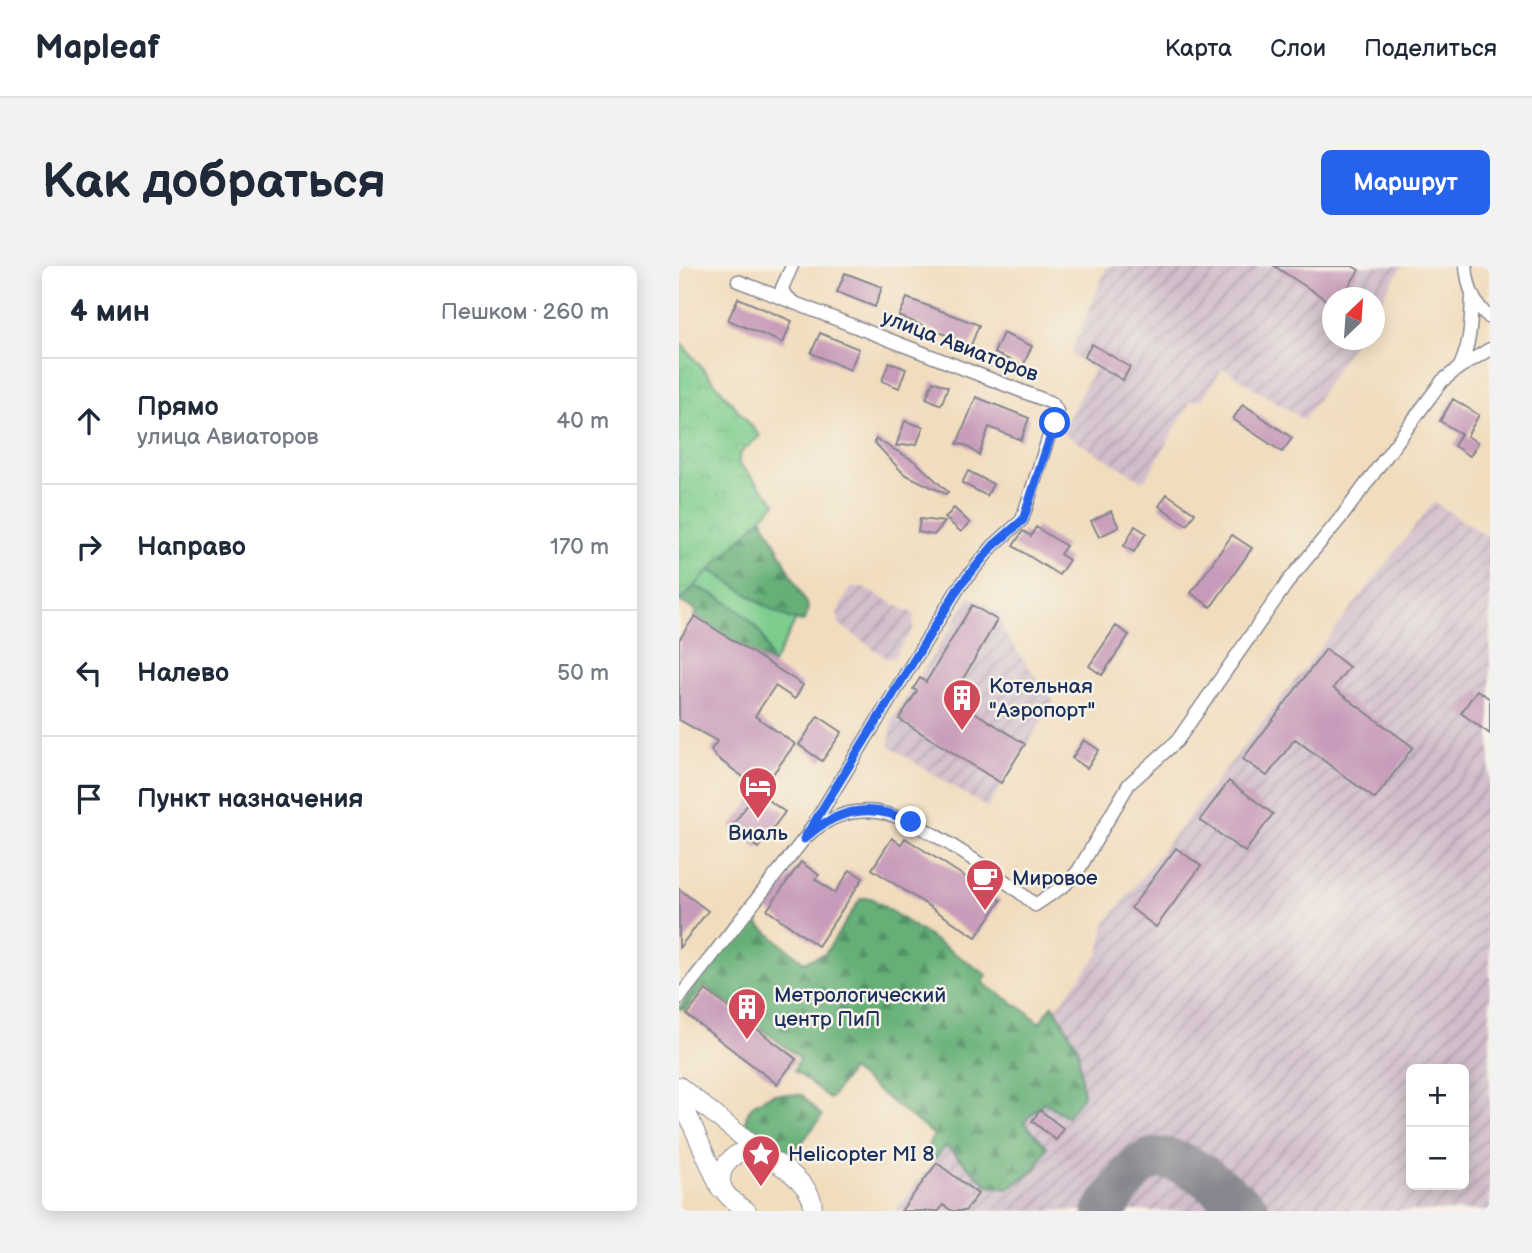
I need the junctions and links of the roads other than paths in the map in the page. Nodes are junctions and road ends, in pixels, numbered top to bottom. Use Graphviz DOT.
graph roads {
  1 [pos="792,266"];
  2 [pos="1466,266"];
  3 [pos="738,281"];
  4 [pos="1472,295"];
  5 [pos="791,301"];
  6 [pos="1490,318"];
  7 [pos="1490,349"];
  8 [pos="1460,367"];
  9 [pos="804,839"];
  10 [pos="679,998"];
  11 [pos="679,1086"];
  12 [pos="679,1095"];
  13 [pos="765,1155"];
  14 [pos="726,1195"];
  15 [pos="747,1211"];
  16 [pos="812,1211"];
  1 -- 5 [label="street"];
  2 -- 4 [label="street"];
  3 -- 5 [label="street, улица Авиаторов"];
  4 -- 6 [label="street"];
  4 -- 8 [label="street"];
  5 -- 9 [label="street, улица Авиаторов"];
  7 -- 8 [label="street"];
  8 -- 9 [label="street"];
  9 -- 10 [label="street"];
  11 -- 13 [label="main road"];
  12 -- 14 [label="main road"];
  13 -- 14 [label="main road"];
  13 -- 16 [label="main road"];
  14 -- 15 [label="main road"];
}
